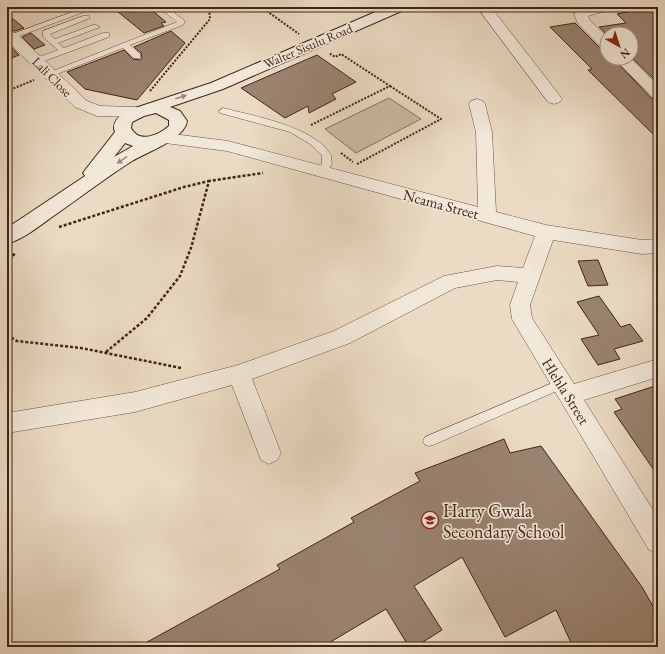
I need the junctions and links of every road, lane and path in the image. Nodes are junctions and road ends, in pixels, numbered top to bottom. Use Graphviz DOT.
graph roads {
  1 [pos="92,7"];
  2 [pos="212,7"];
  3 [pos="261,7"];
  4 [pos="399,7"];
  5 [pos="484,7"];
  6 [pos="604,7"];
  7 [pos="164,13"];
  8 [pos="98,29"];
  9 [pos="300,34"];
  10 [pos="9,36"];
  11 [pos="599,37"];
  12 [pos="56,44"];
  13 [pos="125,45"];
  14 [pos="324,50"];
  15 [pos="137,56"];
  16 [pos="629,66"];
  17 [pos="42,67"];
  18 [pos="217,86"];
  19 [pos="390,86"];
  20 [pos="7,91"];
  21 [pos="658,94"];
  22 [pos="554,99"];
  23 [pos="477,104"];
  24 [pos="143,105"];
  25 [pos="98,111"];
  26 [pos="223,112"];
  27 [pos="178,121"];
  28 [pos="123,130"];
  29 [pos="294,130"];
  30 [pos="160,139"];
  31 [pos="228,146"];
  32 [pos="338,150"];
  33 [pos="269,172"];
  34 [pos="322,172"];
  35 [pos="209,180"];
  36 [pos="81,186"];
  37 [pos="487,216"];
  38 [pos="57,228"];
  39 [pos="546,232"];
  40 [pos="11,245"];
  41 [pos="658,246"];
  42 [pos="7,264"];
  43 [pos="531,276"];
  44 [pos="7,335"];
  45 [pos="106,352"];
  46 [pos="658,368"];
  47 [pos="185,369"];
  48 [pos="240,374"];
  49 [pos="565,390"];
  50 [pos="7,423"];
  51 [pos="429,441"];
  52 [pos="269,453"];
  53 [pos="658,541"];
  1 -- 10 [label="lane"];
  2 -- 24 [label="path"];
  3 -- 9 [label="path"];
  4 -- 18 [label="street, Walter Sisulu Road"];
  5 -- 22 [label="street"];
  6 -- 11 [label="street"];
  7 -- 13 [label="lane"];
  8 -- 12 [label="lane"];
  8 -- 12 [label="lane"];
  8 -- 12 [label="lane"];
  8 -- 17 [label="lane"];
  10 -- 17 [label="street, Lali Close"];
  12 -- 17 [label="lane"];
  13 -- 15 [label="lane"];
  13 -- 17 [label="lane"];
  14 -- 19 [label="path"];
  16 -- 21 [label="street"];
  17 -- 20 [label="path"];
  17 -- 25 [label="street, Lali Close"];
  24 -- 18 [label="street, Walter Sisulu Road, one-way"];
  18 -- 27 [label="street, Walter Sisulu Road"];
  19 -- 29 [label="path"];
  19 -- 32 [label="path"];
  23 -- 37 [label="street"];
  24 -- 25 [label="street, Lali Close"];
  24 -- 27 [label="street"];
  24 -- 28 [label="street"];
  25 -- 28 [label="street, Lali Close"];
  26 -- 29 [label="lane"];
  27 -- 30 [label="street"];
  27 -- 31 [label="street, Ncama Street"];
  28 -- 30 [label="street"];
  28 -- 36 [label="street"];
  29 -- 34 [label="lane"];
  30 -- 31 [label="street, Ncama Street"];
  30 -- 36 [label="street, one-way"];
  31 -- 34 [label="street, Ncama Street"];
  33 -- 35 [label="path"];
  34 -- 37 [label="street, Ncama Street"];
  35 -- 38 [label="path"];
  35 -- 45 [label="path"];
  36 -- 40 [label="street"];
  37 -- 39 [label="street, Ncama Street"];
  39 -- 41 [label="street, Ncama Street"];
  39 -- 43 [label="street, Hlehla Street"];
  40 -- 42 [label="path"];
  43 -- 48 [label="street"];
  43 -- 49 [label="street, Hlehla Street"];
  44 -- 45 [label="path"];
  45 -- 47 [label="path"];
  46 -- 49 [label="street"];
  48 -- 50 [label="street"];
  48 -- 52 [label="street"];
  49 -- 51 [label="lane"];
  49 -- 53 [label="street, Hlehla Street"];
}
